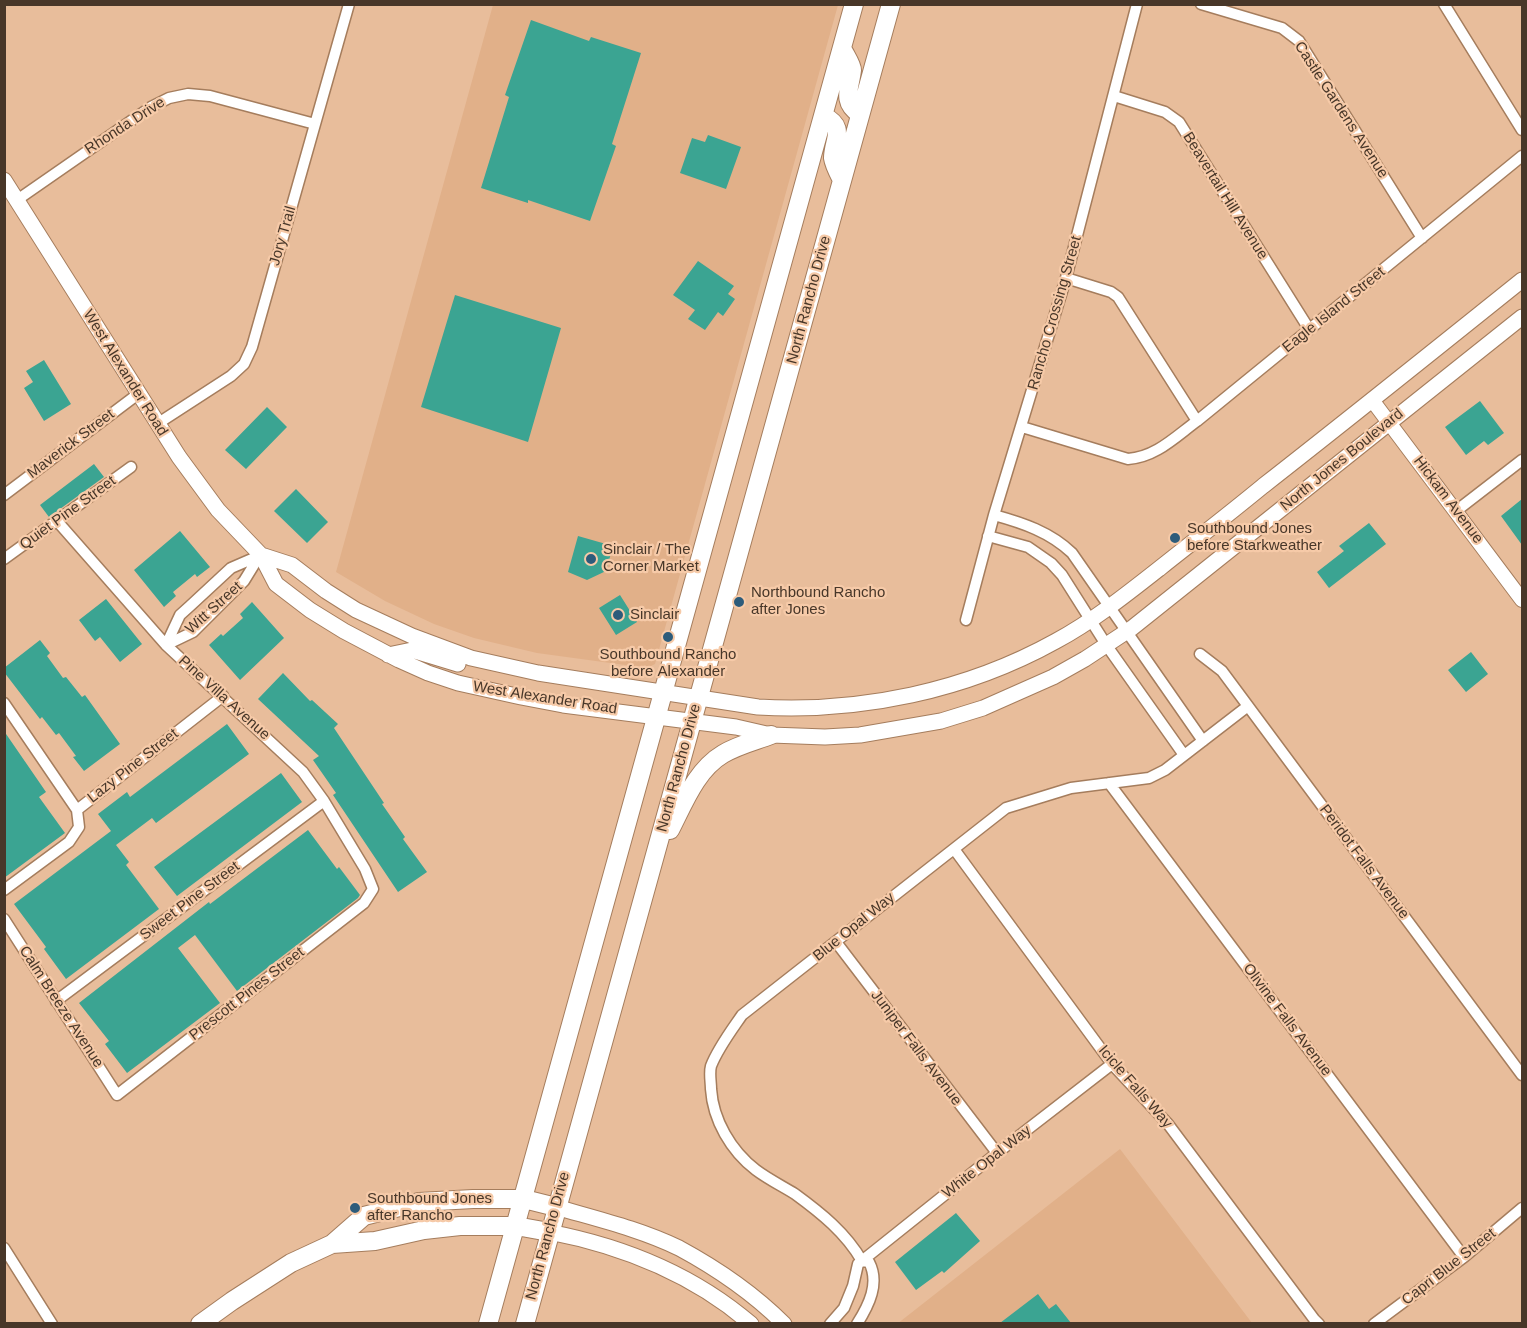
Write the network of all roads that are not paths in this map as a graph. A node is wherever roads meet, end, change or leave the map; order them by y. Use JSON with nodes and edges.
{"nodes":[{"id":1,"x":348,"y":4,"type":"edge"},
{"id":2,"x":854,"y":4,"type":"edge"},
{"id":3,"x":891,"y":4,"type":"edge"},
{"id":4,"x":1137,"y":4,"type":"edge"},
{"id":5,"x":1201,"y":4,"type":"edge"},
{"id":6,"x":1444,"y":4,"type":"edge"},
{"id":7,"x":842,"y":48,"type":"junction"},
{"id":8,"x":1114,"y":96,"type":"junction"},
{"id":9,"x":860,"y":114,"type":"junction"},
{"id":10,"x":823,"y":116,"type":"junction"},
{"id":11,"x":315,"y":124,"type":"junction"},
{"id":12,"x":1522,"y":130,"type":"edge"},
{"id":13,"x":1522,"y":156,"type":"edge"},
{"id":14,"x":4,"y":180,"type":"edge"},
{"id":15,"x":842,"y":180,"type":"junction"},
{"id":16,"x":17,"y":200,"type":"junction"},
{"id":17,"x":1422,"y":238,"type":"junction"},
{"id":18,"x":1065,"y":278,"type":"junction"},
{"id":19,"x":1522,"y":280,"type":"edge"},
{"id":20,"x":1522,"y":317,"type":"edge"},
{"id":21,"x":1309,"y":329,"type":"junction"},
{"id":22,"x":138,"y":394,"type":"junction"},
{"id":23,"x":1372,"y":400,"type":"junction"},
{"id":24,"x":1197,"y":421,"type":"junction"},
{"id":25,"x":1389,"y":423,"type":"junction"},
{"id":26,"x":157,"y":424,"type":"junction"},
{"id":27,"x":1022,"y":427,"type":"junction"},
{"id":28,"x":1522,"y":460,"type":"edge"},
{"id":29,"x":130,"y":467,"type":"dead end"},
{"id":30,"x":4,"y":495,"type":"edge"},
{"id":31,"x":1456,"y":511,"type":"junction"},
{"id":32,"x":994,"y":515,"type":"junction"},
{"id":33,"x":57,"y":521,"type":"junction"},
{"id":34,"x":988,"y":536,"type":"junction"},
{"id":35,"x":261,"y":555,"type":"junction"},
{"id":36,"x":4,"y":559,"type":"edge"},
{"id":37,"x":1522,"y":600,"type":"edge"},
{"id":38,"x":1110,"y":606,"type":"junction"},
{"id":39,"x":966,"y":620,"type":"dead end"},
{"id":40,"x":1091,"y":620,"type":"junction"},
{"id":41,"x":1126,"y":631,"type":"junction"},
{"id":42,"x":165,"y":645,"type":"junction"},
{"id":43,"x":1107,"y":646,"type":"junction"},
{"id":44,"x":1200,"y":654,"type":"dead end"},
{"id":45,"x":388,"y":655,"type":"junction"},
{"id":46,"x":487,"y":662,"type":"junction"},
{"id":47,"x":665,"y":691,"type":"junction"},
{"id":48,"x":223,"y":696,"type":"junction"},
{"id":49,"x":699,"y":696,"type":"junction"},
{"id":50,"x":4,"y":703,"type":"edge"},
{"id":51,"x":1248,"y":706,"type":"junction"},
{"id":52,"x":657,"y":715,"type":"junction"},
{"id":53,"x":692,"y":720,"type":"junction"},
{"id":54,"x":771,"y":735,"type":"junction"},
{"id":55,"x":1203,"y":741,"type":"junction"},
{"id":56,"x":1184,"y":756,"type":"junction"},
{"id":57,"x":1109,"y":783,"type":"junction"},
{"id":58,"x":324,"y":801,"type":"junction"},
{"id":59,"x":77,"y":810,"type":"junction"},
{"id":60,"x":954,"y":849,"type":"junction"},
{"id":61,"x":654,"y":860,"type":"junction"},
{"id":62,"x":373,"y":889,"type":"joint"},
{"id":63,"x":4,"y":890,"type":"edge"},
{"id":64,"x":4,"y":919,"type":"edge"},
{"id":65,"x":836,"y":942,"type":"junction"},
{"id":66,"x":56,"y":1001,"type":"junction"},
{"id":67,"x":1112,"y":1064,"type":"junction"},
{"id":68,"x":1522,"y":1075,"type":"edge"},
{"id":69,"x":117,"y":1095,"type":"joint"},
{"id":70,"x":997,"y":1153,"type":"junction"},
{"id":71,"x":524,"y":1199,"type":"junction"},
{"id":72,"x":556,"y":1207,"type":"junction"},
{"id":73,"x":1522,"y":1208,"type":"edge"},
{"id":74,"x":516,"y":1226,"type":"junction"},
{"id":75,"x":549,"y":1232,"type":"junction"},
{"id":76,"x":332,"y":1244,"type":"junction"},
{"id":77,"x":4,"y":1248,"type":"edge"},
{"id":78,"x":1464,"y":1257,"type":"junction"},
{"id":79,"x":862,"y":1261,"type":"junction"},
{"id":80,"x":52,"y":1323,"type":"edge"},
{"id":81,"x":201,"y":1323,"type":"edge"},
{"id":82,"x":488,"y":1323,"type":"edge"},
{"id":83,"x":525,"y":1323,"type":"edge"},
{"id":84,"x":751,"y":1323,"type":"edge"},
{"id":85,"x":784,"y":1323,"type":"edge"},
{"id":86,"x":830,"y":1323,"type":"edge"},
{"id":87,"x":857,"y":1323,"type":"edge"},
{"id":88,"x":1319,"y":1323,"type":"edge"},
{"id":89,"x":1374,"y":1323,"type":"edge"}],
"edges":[{"from":1,"to":11,"type":"street","name":"Jory Trail"},
{"from":2,"to":7,"type":"main road"},
{"from":3,"to":9,"type":"main road","name":"North Rancho Drive"},
{"from":4,"to":8,"type":"street","name":"Rancho Crossing Street"},
{"from":5,"to":17,"type":"street","name":"Castle Gardens Avenue"},
{"from":6,"to":12,"type":"street"},
{"from":7,"to":9,"type":"main road"},
{"from":7,"to":10,"type":"main road"},
{"from":8,"to":18,"type":"street","name":"Rancho Crossing Street"},
{"from":8,"to":21,"type":"street","name":"Beavertail Hill Avenue"},
{"from":9,"to":15,"type":"main road","name":"North Rancho Drive"},
{"from":10,"to":15,"type":"main road"},
{"from":10,"to":47,"type":"main road"},
{"from":11,"to":16,"type":"street","name":"Rhonda Drive"},
{"from":11,"to":26,"type":"street","name":"Jory Trail"},
{"from":13,"to":17,"type":"street","name":"Eagle Island Street"},
{"from":14,"to":16,"type":"main road","name":"West Alexander Road"},
{"from":15,"to":49,"type":"main road","name":"North Rancho Drive"},
{"from":16,"to":22,"type":"main road","name":"West Alexander Road"},
{"from":17,"to":21,"type":"street","name":"Eagle Island Street"},
{"from":18,"to":24,"type":"street"},
{"from":18,"to":27,"type":"street","name":"Rancho Crossing Street"},
{"from":19,"to":23,"type":"main road","name":"North Jones Boulevard"},
{"from":20,"to":25,"type":"main road","name":"North Jones Boulevard"},
{"from":21,"to":24,"type":"street","name":"Eagle Island Street"},
{"from":22,"to":26,"type":"main road","name":"West Alexander Road"},
{"from":22,"to":30,"type":"street","name":"Maverick Street"},
{"from":23,"to":25,"type":"street","name":"Hickam Avenue"},
{"from":23,"to":38,"type":"main road","name":"North Jones Boulevard"},
{"from":24,"to":27,"type":"street","name":"Eagle Island Street"},
{"from":25,"to":31,"type":"street","name":"Hickam Avenue"},
{"from":25,"to":41,"type":"main road","name":"North Jones Boulevard"},
{"from":26,"to":35,"type":"main road","name":"West Alexander Road"},
{"from":27,"to":32,"type":"street","name":"Rancho Crossing Street"},
{"from":28,"to":31,"type":"street"},
{"from":29,"to":33,"type":"street","name":"Quiet Pine Street"},
{"from":31,"to":37,"type":"street","name":"Hickam Avenue"},
{"from":32,"to":34,"type":"street","name":"Rancho Crossing Street"},
{"from":32,"to":38,"type":"street"},
{"from":33,"to":36,"type":"street","name":"Quiet Pine Street"},
{"from":33,"to":42,"type":"street","name":"Pine Villa Avenue"},
{"from":34,"to":39,"type":"street","name":"Rancho Crossing Street"},
{"from":34,"to":40,"type":"street"},
{"from":35,"to":42,"type":"street","name":"Witt Street"},
{"from":35,"to":42,"type":"street","name":"Witt Street"},
{"from":35,"to":45,"type":"main road","name":"West Alexander Road"},
{"from":35,"to":46,"type":"main road","name":"West Alexander Road"},
{"from":38,"to":40,"type":"main road","name":"North Jones Boulevard"},
{"from":38,"to":41,"type":"street"},
{"from":40,"to":43,"type":"street"},
{"from":40,"to":49,"type":"main road","name":"North Jones Boulevard"},
{"from":41,"to":43,"type":"main road","name":"North Jones Boulevard"},
{"from":41,"to":55,"type":"street"},
{"from":42,"to":48,"type":"street","name":"Pine Villa Avenue"},
{"from":43,"to":54,"type":"main road","name":"North Jones Boulevard"},
{"from":43,"to":56,"type":"street"},
{"from":44,"to":51,"type":"street","name":"Peridot Falls Avenue"},
{"from":45,"to":46,"type":"main road"},
{"from":45,"to":52,"type":"main road","name":"West Alexander Road"},
{"from":46,"to":47,"type":"main road","name":"West Alexander Road"},
{"from":47,"to":49,"type":"main road","name":"North Jones Boulevard"},
{"from":47,"to":52,"type":"main road"},
{"from":48,"to":58,"type":"street","name":"Pine Villa Avenue"},
{"from":48,"to":59,"type":"street","name":"Lazy Pine Street"},
{"from":49,"to":53,"type":"main road","name":"North Rancho Drive"},
{"from":50,"to":59,"type":"street"},
{"from":51,"to":55,"type":"street","name":"Blue Opal Way"},
{"from":51,"to":68,"type":"street","name":"Peridot Falls Avenue"},
{"from":52,"to":53,"type":"main road","name":"North Jones Boulevard"},
{"from":52,"to":71,"type":"main road"},
{"from":53,"to":54,"type":"main road","name":"North Jones Boulevard"},
{"from":53,"to":61,"type":"main road","name":"North Rancho Drive"},
{"from":54,"to":61,"type":"main road"},
{"from":55,"to":56,"type":"street","name":"Blue Opal Way"},
{"from":56,"to":57,"type":"street","name":"Blue Opal Way"},
{"from":57,"to":60,"type":"street","name":"Blue Opal Way"},
{"from":57,"to":78,"type":"street","name":"Olivine Falls Avenue"},
{"from":58,"to":62,"type":"street","name":"Pine Villa Avenue"},
{"from":58,"to":66,"type":"street","name":"Sweet Pine Street"},
{"from":59,"to":63,"type":"street","name":"Lazy Pine Street"},
{"from":60,"to":65,"type":"street","name":"Blue Opal Way"},
{"from":60,"to":67,"type":"street","name":"Icicle Falls Way"},
{"from":61,"to":72,"type":"main road","name":"North Rancho Drive"},
{"from":62,"to":69,"type":"street","name":"Prescott Pines Street"},
{"from":64,"to":66,"type":"street","name":"Calm Breeze Avenue"},
{"from":65,"to":70,"type":"street","name":"Juniper Falls Avenue"},
{"from":65,"to":79,"type":"street","name":"Blue Opal Way"},
{"from":66,"to":69,"type":"street","name":"Calm Breeze Avenue"},
{"from":67,"to":70,"type":"street","name":"White Opal Way"},
{"from":67,"to":88,"type":"street","name":"Icicle Falls Way"},
{"from":70,"to":79,"type":"street","name":"White Opal Way"},
{"from":71,"to":72,"type":"main road"},
{"from":71,"to":74,"type":"main road"},
{"from":71,"to":76,"type":"main road"},
{"from":72,"to":75,"type":"main road","name":"North Rancho Drive"},
{"from":72,"to":85,"type":"main road"},
{"from":73,"to":78,"type":"street","name":"Capri Blue Street"},
{"from":74,"to":75,"type":"main road"},
{"from":74,"to":76,"type":"main road"},
{"from":74,"to":82,"type":"main road"},
{"from":75,"to":83,"type":"main road","name":"North Rancho Drive"},
{"from":75,"to":84,"type":"main road"},
{"from":76,"to":81,"type":"main road"},
{"from":77,"to":80,"type":"street"},
{"from":78,"to":89,"type":"street","name":"Capri Blue Street"},
{"from":79,"to":86,"type":"street"},
{"from":79,"to":87,"type":"street","name":"Blue Opal Way"}]}
